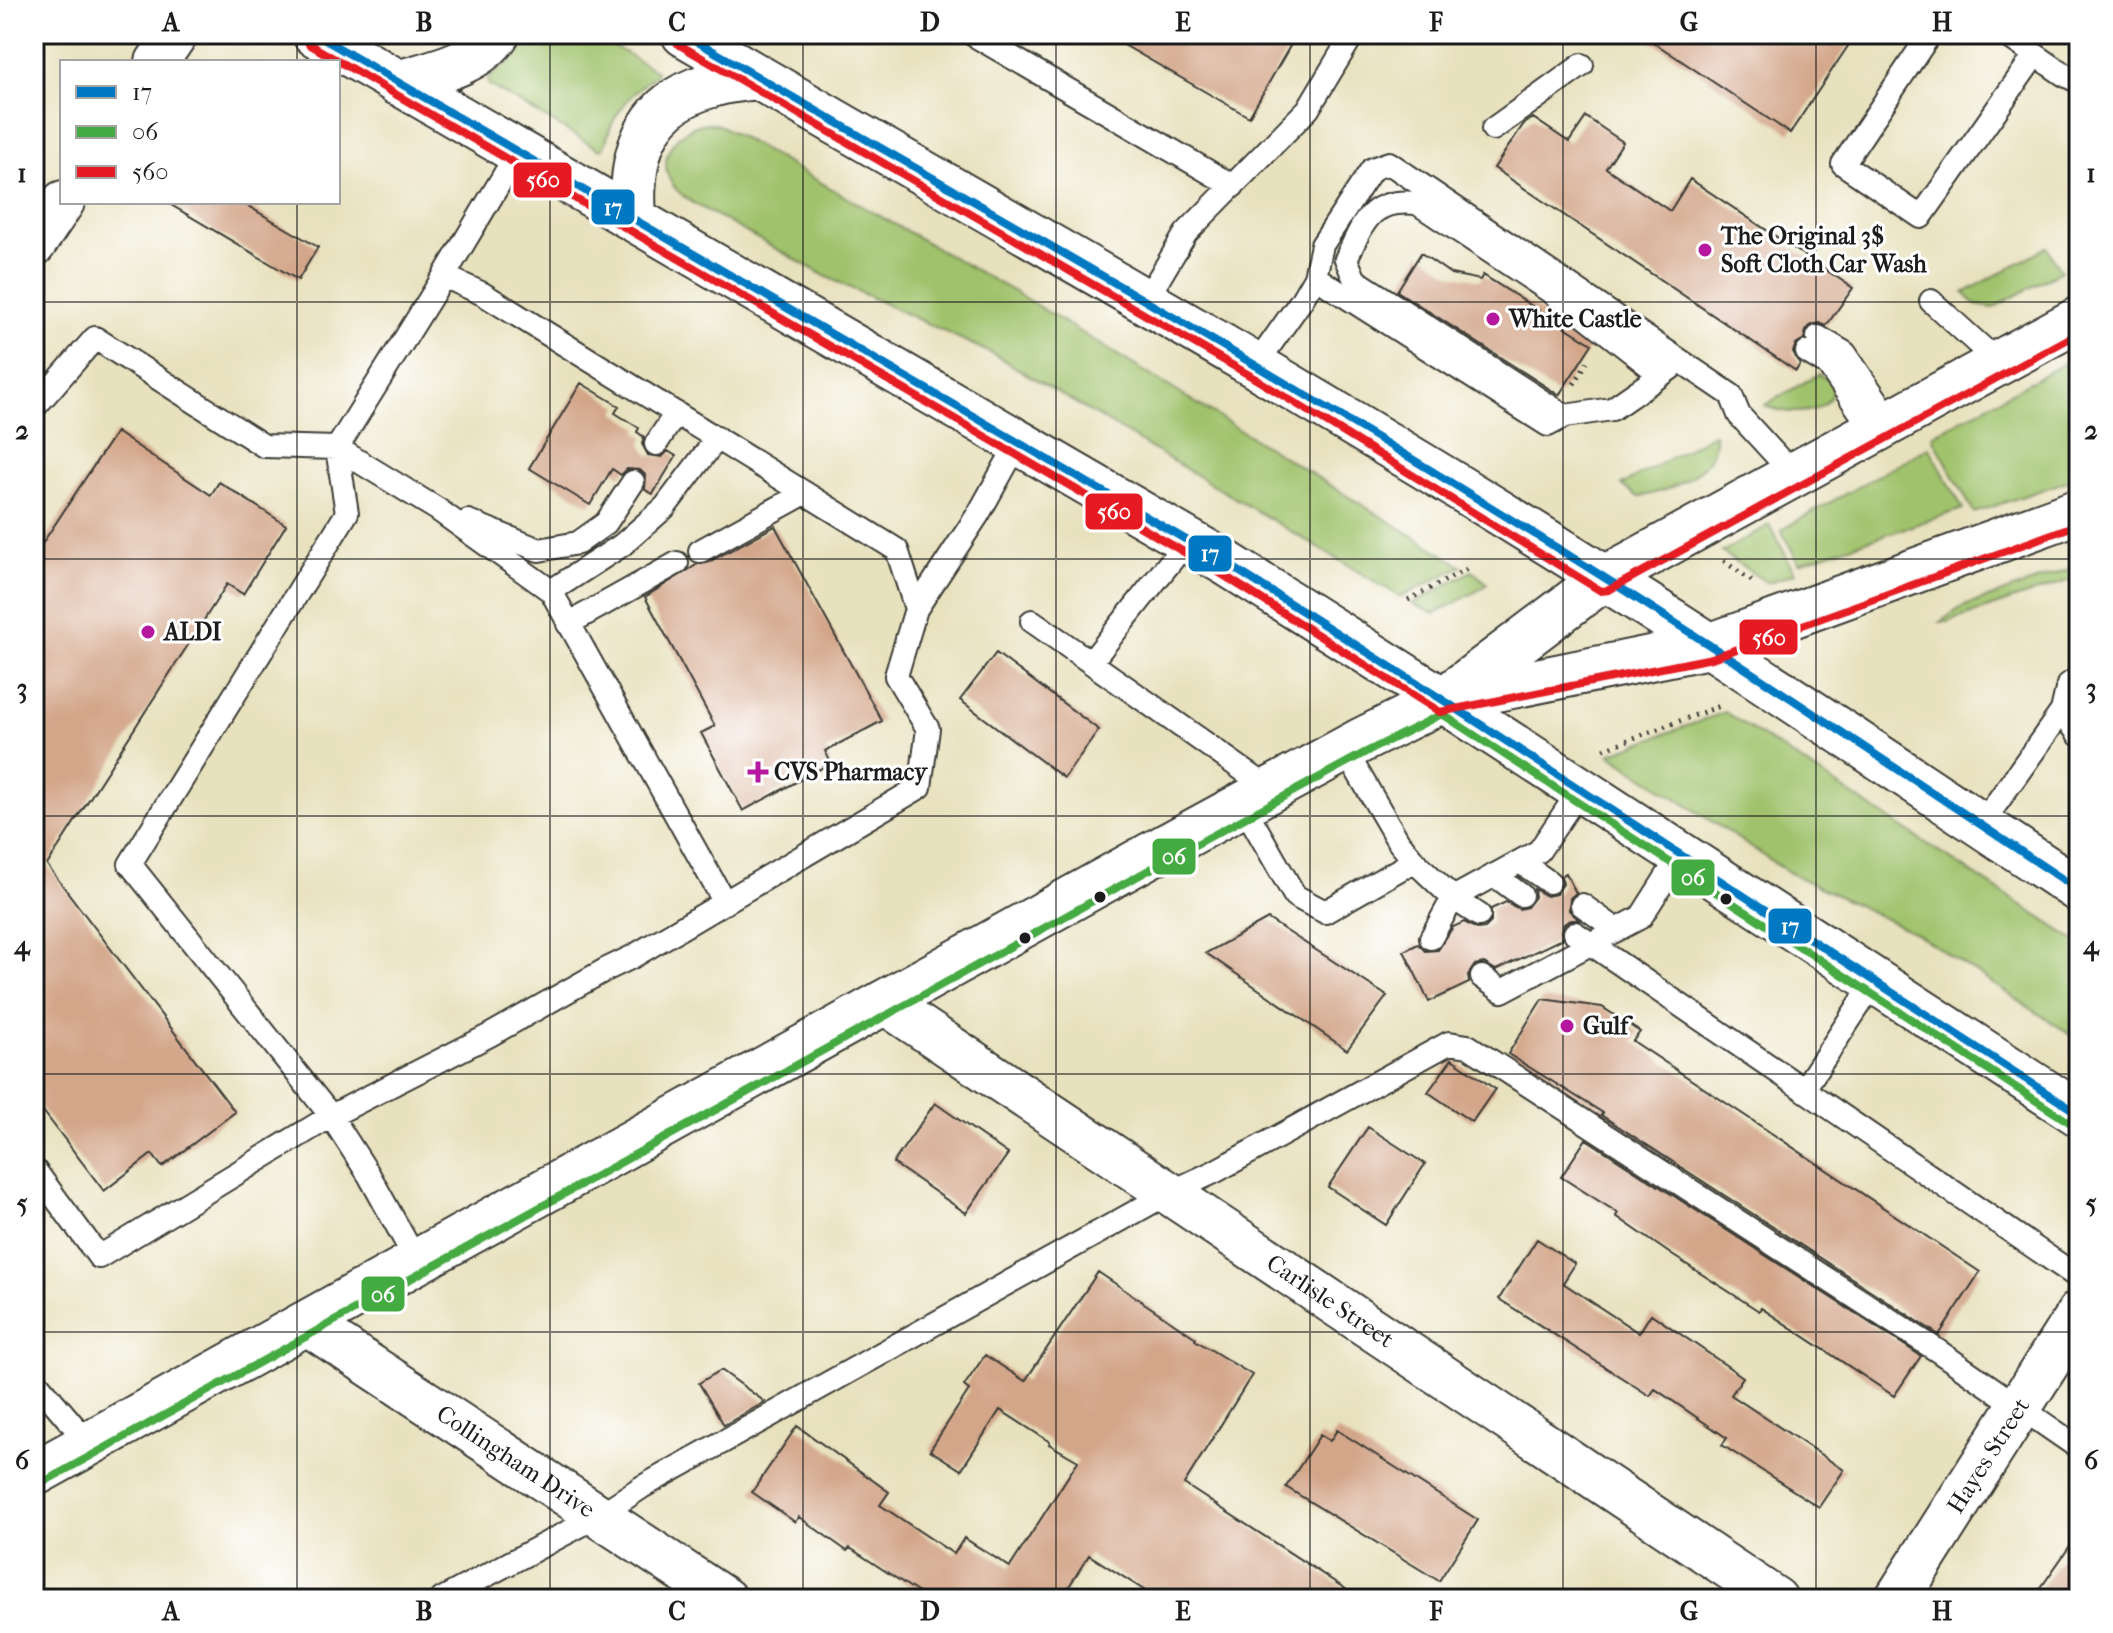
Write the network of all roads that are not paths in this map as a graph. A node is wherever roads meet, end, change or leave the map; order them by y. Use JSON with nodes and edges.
{"nodes":[{"id":1,"x":176,"y":34,"type":"edge"},
{"id":2,"x":315,"y":34,"type":"edge"},
{"id":3,"x":497,"y":34,"type":"edge"},
{"id":4,"x":684,"y":34,"type":"edge"},
{"id":5,"x":972,"y":34,"type":"edge"},
{"id":6,"x":1353,"y":34,"type":"edge"},
{"id":7,"x":1930,"y":34,"type":"edge"},
{"id":8,"x":2005,"y":34,"type":"edge"},
{"id":9,"x":2035,"y":55,"type":"junction"},
{"id":10,"x":158,"y":60,"type":"edge"},
{"id":11,"x":1582,"y":65,"type":"dead end"},
{"id":12,"x":758,"y":77,"type":"junction"},
{"id":13,"x":2079,"y":82,"type":"edge"},
{"id":14,"x":398,"y":83,"type":"junction"},
{"id":15,"x":1493,"y":129,"type":"dead end"},
{"id":16,"x":518,"y":152,"type":"junction"},
{"id":17,"x":1233,"y":186,"type":"junction"},
{"id":18,"x":62,"y":204,"type":"edge"},
{"id":19,"x":634,"y":218,"type":"junction"},
{"id":20,"x":34,"y":245,"type":"edge"},
{"id":21,"x":444,"y":276,"type":"junction"},
{"id":22,"x":1315,"y":277,"type":"junction"},
{"id":23,"x":1146,"y":300,"type":"junction"},
{"id":24,"x":1931,"y":301,"type":"dead end"},
{"id":25,"x":2079,"y":319,"type":"edge"},
{"id":26,"x":1812,"y":345,"type":"dead end"},
{"id":27,"x":1681,"y":361,"type":"junction"},
{"id":28,"x":1999,"y":363,"type":"junction"},
{"id":29,"x":1256,"y":365,"type":"junction"},
{"id":30,"x":1661,"y":375,"type":"junction"},
{"id":31,"x":34,"y":408,"type":"edge"},
{"id":32,"x":676,"y":413,"type":"junction"},
{"id":33,"x":1565,"y":416,"type":"junction"},
{"id":34,"x":1882,"y":426,"type":"junction"},
{"id":35,"x":717,"y":438,"type":"junction"},
{"id":36,"x":1019,"y":441,"type":"junction"},
{"id":37,"x":656,"y":444,"type":"dead end"},
{"id":38,"x":337,"y":448,"type":"junction"},
{"id":39,"x":1795,"y":476,"type":"junction"},
{"id":40,"x":633,"y":482,"type":"dead end"},
{"id":41,"x":805,"y":493,"type":"junction"},
{"id":42,"x":437,"y":509,"type":"junction"},
{"id":43,"x":2079,"y":511,"type":"edge"},
{"id":44,"x":1187,"y":541,"type":"junction"},
{"id":45,"x":700,"y":551,"type":"dead end"},
{"id":46,"x":677,"y":563,"type":"dead end"},
{"id":47,"x":1603,"y":579,"type":"junction"},
{"id":48,"x":551,"y":591,"type":"junction"},
{"id":49,"x":916,"y":609,"type":"junction"},
{"id":50,"x":1032,"y":621,"type":"dead end"},
{"id":51,"x":568,"y":624,"type":"junction"},
{"id":52,"x":1709,"y":646,"type":"junction"},
{"id":53,"x":1091,"y":662,"type":"junction"},
{"id":54,"x":2079,"y":677,"type":"edge"},
{"id":55,"x":1443,"y":700,"type":"junction"},
{"id":56,"x":2075,"y":711,"type":"edge"},
{"id":57,"x":2079,"y":735,"type":"edge"},
{"id":58,"x":1345,"y":750,"type":"junction"},
{"id":59,"x":1580,"y":790,"type":"junction"},
{"id":60,"x":1257,"y":797,"type":"junction"},
{"id":61,"x":1981,"y":825,"type":"junction"},
{"id":62,"x":1681,"y":854,"type":"junction"},
{"id":63,"x":1414,"y":861,"type":"junction"},
{"id":64,"x":1520,"y":862,"type":"junction"},
{"id":65,"x":1494,"y":875,"type":"junction"},
{"id":66,"x":1549,"y":882,"type":"dead end"},
{"id":67,"x":2079,"y":890,"type":"edge"},
{"id":68,"x":1521,"y":895,"type":"dead end"},
{"id":69,"x":1453,"y":898,"type":"junction"},
{"id":70,"x":725,"y":903,"type":"junction"},
{"id":71,"x":1582,"y":905,"type":"dead end"},
{"id":72,"x":1479,"y":915,"type":"dead end"},
{"id":73,"x":1617,"y":930,"type":"junction"},
{"id":74,"x":1431,"y":938,"type":"dead end"},
{"id":75,"x":1583,"y":938,"type":"junction"},
{"id":76,"x":1482,"y":977,"type":"dead end"},
{"id":77,"x":1875,"y":981,"type":"junction"},
{"id":78,"x":883,"y":1002,"type":"junction"},
{"id":79,"x":1804,"y":1089,"type":"junction"},
{"id":80,"x":2079,"y":1114,"type":"edge"},
{"id":81,"x":331,"y":1116,"type":"junction"},
{"id":82,"x":34,"y":1169,"type":"edge"},
{"id":83,"x":1169,"y":1193,"type":"junction"},
{"id":84,"x":417,"y":1262,"type":"junction"},
{"id":85,"x":2079,"y":1278,"type":"edge"},
{"id":86,"x":2079,"y":1313,"type":"edge"},
{"id":87,"x":307,"y":1324,"type":"junction"},
{"id":88,"x":34,"y":1379,"type":"edge"},
{"id":89,"x":2020,"y":1409,"type":"junction"},
{"id":90,"x":89,"y":1444,"type":"junction"},
{"id":91,"x":2079,"y":1448,"type":"edge"},
{"id":92,"x":34,"y":1474,"type":"edge"},
{"id":93,"x":598,"y":1516,"type":"junction"},
{"id":94,"x":442,"y":1599,"type":"edge"},
{"id":95,"x":725,"y":1599,"type":"edge"},
{"id":96,"x":1776,"y":1599,"type":"edge"},
{"id":97,"x":1897,"y":1599,"type":"edge"}],
"edges":[{"from":1,"to":10,"type":"street"},
{"from":2,"to":14,"type":"main road"},
{"from":3,"to":14,"type":"main road"},
{"from":4,"to":12,"type":"main road"},
{"from":5,"to":17,"type":"lane"},
{"from":6,"to":17,"type":"lane"},
{"from":7,"to":9,"type":"lane"},
{"from":8,"to":9,"type":"lane"},
{"from":9,"to":13,"type":"lane"},
{"from":11,"to":15,"type":"lane"},
{"from":12,"to":19,"type":"main road"},
{"from":12,"to":23,"type":"main road"},
{"from":14,"to":16,"type":"main road"},
{"from":16,"to":19,"type":"main road"},
{"from":16,"to":21,"type":"lane"},
{"from":17,"to":23,"type":"lane"},
{"from":18,"to":20,"type":"street"},
{"from":19,"to":36,"type":"main road"},
{"from":21,"to":32,"type":"lane"},
{"from":21,"to":38,"type":"lane"},
{"from":22,"to":27,"type":"lane"},
{"from":22,"to":29,"type":"lane"},
{"from":22,"to":33,"type":"lane"},
{"from":23,"to":29,"type":"main road"},
{"from":24,"to":28,"type":"lane"},
{"from":25,"to":28,"type":"main road"},
{"from":26,"to":34,"type":"lane"},
{"from":27,"to":30,"type":"lane"},
{"from":27,"to":39,"type":"lane"},
{"from":28,"to":34,"type":"main road"},
{"from":29,"to":47,"type":"main road"},
{"from":30,"to":33,"type":"lane"},
{"from":30,"to":33,"type":"lane"},
{"from":31,"to":38,"type":"lane"},
{"from":32,"to":35,"type":"lane"},
{"from":32,"to":37,"type":"lane"},
{"from":34,"to":39,"type":"main road"},
{"from":35,"to":41,"type":"lane"},
{"from":35,"to":48,"type":"lane"},
{"from":36,"to":44,"type":"main road"},
{"from":36,"to":49,"type":"lane"},
{"from":38,"to":42,"type":"lane"},
{"from":38,"to":81,"type":"lane"},
{"from":39,"to":47,"type":"main road"},
{"from":40,"to":42,"type":"lane"},
{"from":41,"to":45,"type":"lane"},
{"from":41,"to":49,"type":"lane"},
{"from":42,"to":48,"type":"lane"},
{"from":43,"to":52,"type":"main road"},
{"from":44,"to":53,"type":"lane"},
{"from":44,"to":55,"type":"main road"},
{"from":46,"to":51,"type":"lane"},
{"from":47,"to":52,"type":"main road"},
{"from":47,"to":55,"type":"main road"},
{"from":48,"to":51,"type":"lane"},
{"from":49,"to":70,"type":"lane"},
{"from":50,"to":53,"type":"lane"},
{"from":51,"to":70,"type":"lane"},
{"from":52,"to":55,"type":"main road"},
{"from":52,"to":61,"type":"main road"},
{"from":53,"to":60,"type":"lane"},
{"from":54,"to":56,"type":"lane"},
{"from":55,"to":58,"type":"main road"},
{"from":55,"to":59,"type":"main road"},
{"from":56,"to":57,"type":"lane"},
{"from":56,"to":61,"type":"lane"},
{"from":58,"to":60,"type":"main road"},
{"from":58,"to":63,"type":"lane"},
{"from":59,"to":62,"type":"main road"},
{"from":59,"to":64,"type":"lane"},
{"from":60,"to":63,"type":"lane"},
{"from":60,"to":78,"type":"main road"},
{"from":61,"to":67,"type":"main road"},
{"from":62,"to":73,"type":"lane"},
{"from":62,"to":77,"type":"main road"},
{"from":63,"to":69,"type":"lane"},
{"from":64,"to":65,"type":"lane"},
{"from":64,"to":66,"type":"lane"},
{"from":65,"to":68,"type":"lane"},
{"from":65,"to":69,"type":"lane"},
{"from":69,"to":72,"type":"lane"},
{"from":69,"to":74,"type":"lane"},
{"from":70,"to":81,"type":"lane"},
{"from":71,"to":73,"type":"lane"},
{"from":73,"to":75,"type":"lane"},
{"from":75,"to":76,"type":"lane"},
{"from":75,"to":79,"type":"lane"},
{"from":77,"to":79,"type":"lane"},
{"from":77,"to":80,"type":"main road"},
{"from":78,"to":83,"type":"street","name":"Carlisle Street"},
{"from":78,"to":84,"type":"main road"},
{"from":79,"to":85,"type":"lane"},
{"from":81,"to":82,"type":"lane"},
{"from":81,"to":84,"type":"lane"},
{"from":83,"to":89,"type":"lane"},
{"from":83,"to":93,"type":"lane"},
{"from":83,"to":96,"type":"street","name":"Carlisle Street"},
{"from":84,"to":87,"type":"main road"},
{"from":86,"to":89,"type":"main road","name":"Hayes Street"},
{"from":87,"to":90,"type":"main road"},
{"from":87,"to":93,"type":"street","name":"Collingham Drive"},
{"from":88,"to":90,"type":"lane"},
{"from":89,"to":91,"type":"lane"},
{"from":89,"to":97,"type":"main road","name":"Hayes Street"},
{"from":90,"to":92,"type":"main road"},
{"from":93,"to":94,"type":"lane"},
{"from":93,"to":95,"type":"street","name":"Collingham Drive"}]}
